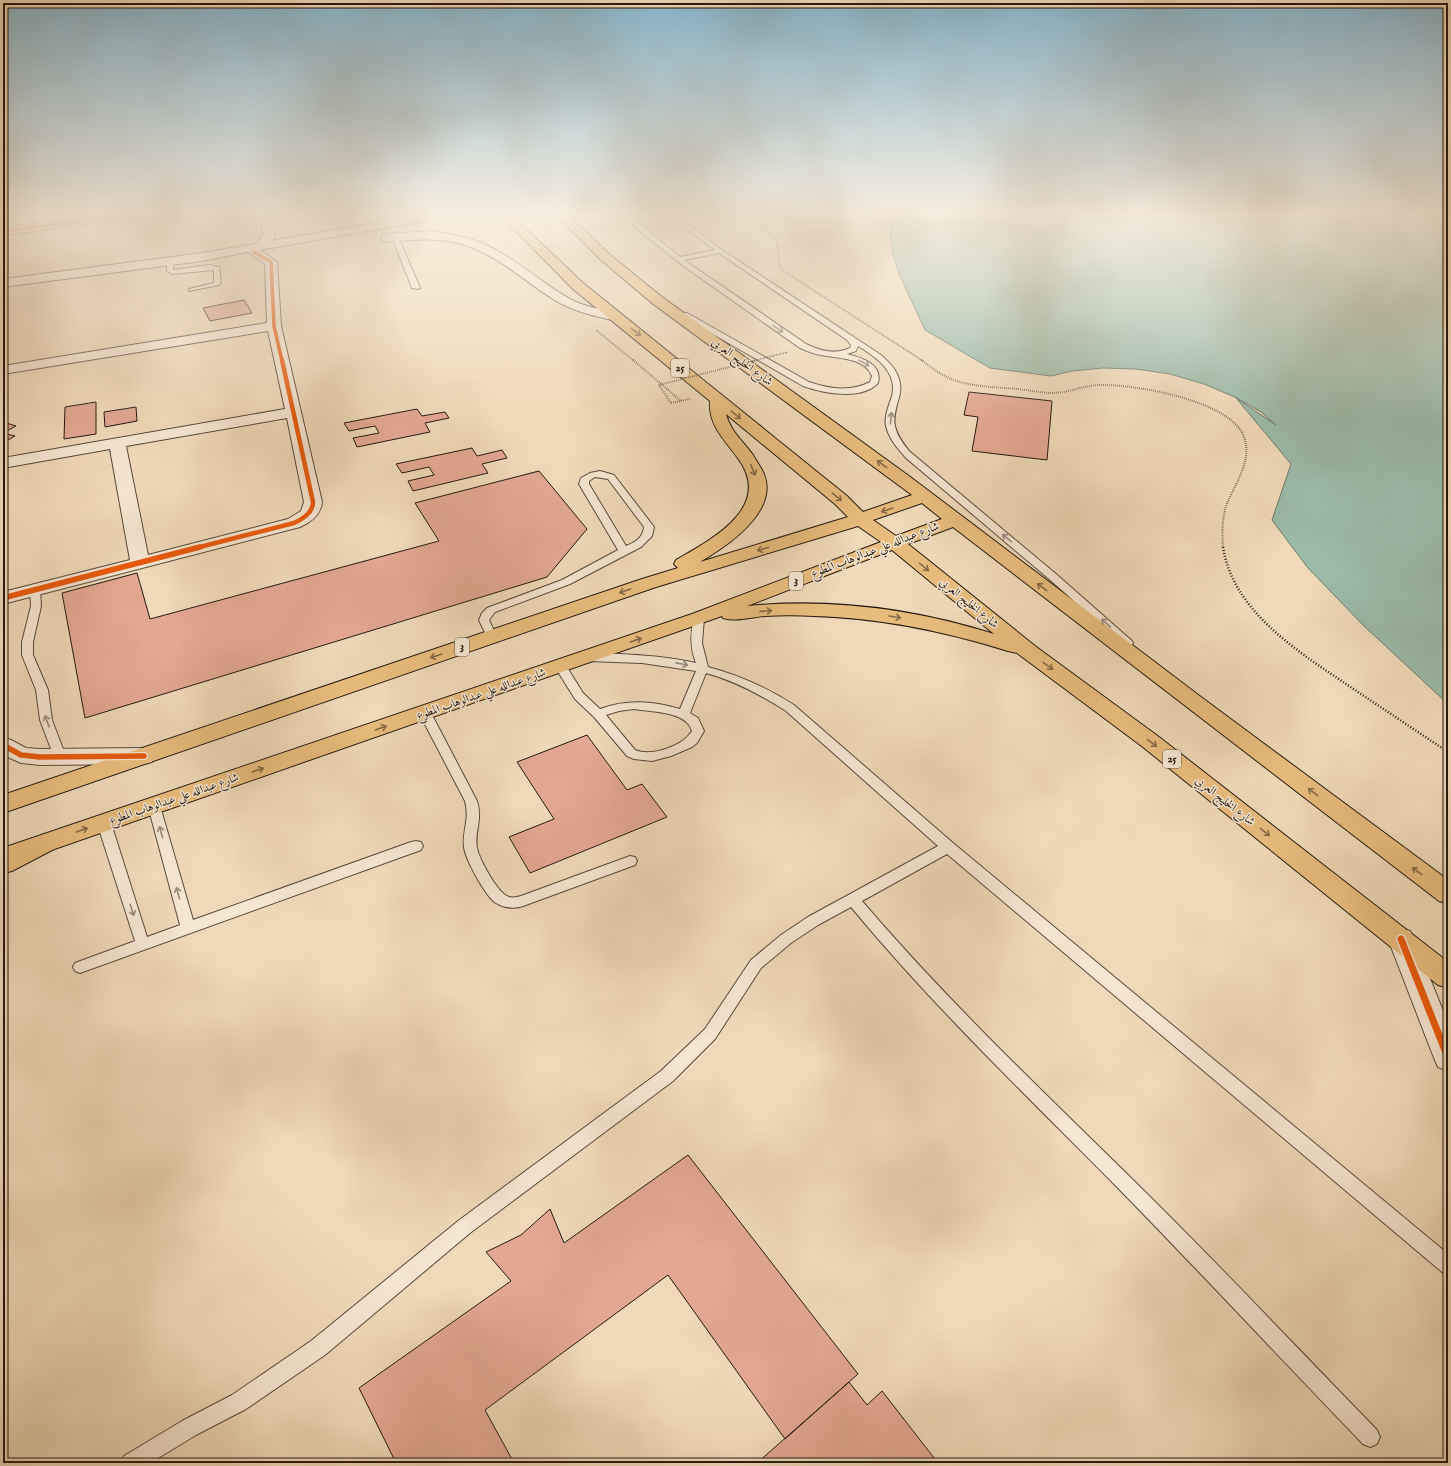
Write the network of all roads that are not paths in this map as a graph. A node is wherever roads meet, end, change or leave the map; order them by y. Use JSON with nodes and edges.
{"nodes":[{"id":1,"x":23,"y":281,"type":"edge"},
{"id":2,"x":218,"y":281,"type":"edge"},
{"id":3,"x":271,"y":281,"type":"edge"},
{"id":4,"x":413,"y":281,"type":"edge"},
{"id":5,"x":536,"y":281,"type":"edge"},
{"id":6,"x":573,"y":281,"type":"edge"},
{"id":7,"x":635,"y":281,"type":"edge"},
{"id":8,"x":709,"y":281,"type":"edge"},
{"id":9,"x":765,"y":281,"type":"edge"},
{"id":10,"x":3,"y":284,"type":"edge"},
{"id":11,"x":416,"y":288,"type":"dead end"},
{"id":12,"x":191,"y":290,"type":"dead end"},
{"id":13,"x":657,"y":300,"type":"junction"},
{"id":14,"x":616,"y":317,"type":"junction"},
{"id":15,"x":274,"y":326,"type":"junction"},
{"id":16,"x":850,"y":338,"type":"junction"},
{"id":17,"x":827,"y":354,"type":"junction"},
{"id":18,"x":3,"y":370,"type":"edge"},
{"id":19,"x":717,"y":401,"type":"junction"},
{"id":20,"x":292,"y":412,"type":"junction"},
{"id":21,"x":117,"y":443,"type":"junction"},
{"id":22,"x":3,"y":463,"type":"edge"},
{"id":23,"x":924,"y":497,"type":"junction"},
{"id":24,"x":860,"y":519,"type":"junction"},
{"id":25,"x":955,"y":520,"type":"junction"},
{"id":26,"x":894,"y":543,"type":"junction"},
{"id":27,"x":624,"y":551,"type":"junction"},
{"id":28,"x":140,"y":562,"type":"junction"},
{"id":29,"x":648,"y":583,"type":"junction"},
{"id":30,"x":34,"y":590,"type":"junction"},
{"id":31,"x":5,"y":598,"type":"edge"},
{"id":32,"x":699,"y":618,"type":"junction"},
{"id":33,"x":492,"y":637,"type":"junction"},
{"id":34,"x":1028,"y":651,"type":"junction"},
{"id":35,"x":587,"y":657,"type":"junction"},
{"id":36,"x":561,"y":667,"type":"junction"},
{"id":37,"x":703,"y":668,"type":"junction"},
{"id":38,"x":1197,"y":705,"type":"junction"},
{"id":39,"x":424,"y":713,"type":"junction"},
{"id":40,"x":598,"y":714,"type":"junction"},
{"id":41,"x":684,"y":714,"type":"junction"},
{"id":42,"x":3,"y":745,"type":"edge"},
{"id":43,"x":144,"y":756,"type":"junction"},
{"id":44,"x":60,"y":757,"type":"junction"},
{"id":45,"x":3,"y":804,"type":"edge"},
{"id":46,"x":154,"y":806,"type":"junction"},
{"id":47,"x":104,"y":823,"type":"junction"},
{"id":48,"x":45,"y":843,"type":"junction"},
{"id":49,"x":416,"y":846,"type":"dead end"},
{"id":50,"x":948,"y":847,"type":"junction"},
{"id":51,"x":3,"y":858,"type":"edge"},
{"id":52,"x":630,"y":861,"type":"dead end"},
{"id":53,"x":3,"y":864,"type":"edge"},
{"id":54,"x":1448,"y":894,"type":"edge"},
{"id":55,"x":853,"y":900,"type":"junction"},
{"id":56,"x":188,"y":928,"type":"junction"},
{"id":57,"x":1402,"y":939,"type":"junction"},
{"id":58,"x":143,"y":945,"type":"junction"},
{"id":59,"x":80,"y":968,"type":"dead end"},
{"id":60,"x":1448,"y":978,"type":"edge"},
{"id":61,"x":1448,"y":1058,"type":"edge"},
{"id":62,"x":1448,"y":1266,"type":"edge"},
{"id":63,"x":1370,"y":1437,"type":"dead end"},
{"id":64,"x":131,"y":1463,"type":"edge"}],
"edges":[{"from":1,"to":10,"type":"street"},
{"from":2,"to":12,"type":"lane"},
{"from":3,"to":15,"type":"street"},
{"from":4,"to":11,"type":"lane"},
{"from":5,"to":14,"type":"street"},
{"from":6,"to":14,"type":"main road","name":"شارع الخليج العربي","number":"25"},
{"from":7,"to":13,"type":"main road","name":"شارع الخليج العربي"},
{"from":8,"to":17,"type":"lane","one_way":true},
{"from":9,"to":16,"type":"lane"},
{"from":17,"to":13,"type":"lane","one_way":true},
{"from":23,"to":13,"type":"main road","name":"شارع الخليج العربي","one_way":true},
{"from":14,"to":19,"type":"main road","name":"شارع الخليج العربي","number":"25","one_way":true},
{"from":15,"to":18,"type":"street"},
{"from":15,"to":20,"type":"street"},
{"from":16,"to":17,"type":"lane"},
{"from":38,"to":16,"type":"lane","one_way":true},
{"from":19,"to":24,"type":"main road","name":"شارع الخليج العربي","number":"25","one_way":true},
{"from":19,"to":29,"type":"main road","one_way":true},
{"from":20,"to":21,"type":"street"},
{"from":20,"to":28,"type":"street"},
{"from":21,"to":22,"type":"street"},
{"from":21,"to":28,"type":"street"},
{"from":23,"to":24,"type":"main road","number":"3","one_way":true},
{"from":23,"to":25,"type":"main road","name":"شارع الخليج العربي"},
{"from":24,"to":26,"type":"main road","name":"شارع الخليج العربي","number":"25"},
{"from":24,"to":29,"type":"main road","number":"3","one_way":true},
{"from":25,"to":26,"type":"main road","name":"شارع عبدالله علي عبدالوهاب المطوع","number":"3"},
{"from":38,"to":25,"type":"main road","name":"شارع الخليج العربي","one_way":true},
{"from":26,"to":32,"type":"main road","name":"شارع عبدالله علي عبدالوهاب المطوع","number":"3"},
{"from":26,"to":34,"type":"main road","name":"شارع الخليج العربي","number":"25","one_way":true},
{"from":27,"to":27,"type":"lane"},
{"from":27,"to":33,"type":"lane"},
{"from":28,"to":30,"type":"street"},
{"from":29,"to":33,"type":"main road","number":"3","one_way":true},
{"from":30,"to":31,"type":"street"},
{"from":44,"to":30,"type":"lane","one_way":true},
{"from":32,"to":34,"type":"main road","one_way":true},
{"from":35,"to":32,"type":"main road","name":"شارع عبدالله علي عبدالوهاب المطوع","number":"3","one_way":true},
{"from":32,"to":37,"type":"lane"},
{"from":33,"to":43,"type":"main road","number":"3","one_way":true},
{"from":34,"to":57,"type":"main road","name":"شارع الخليج العربي","number":"25","one_way":true},
{"from":35,"to":36,"type":"main road","name":"شارع عبدالله علي عبدالوهاب المطوع","number":"3"},
{"from":35,"to":37,"type":"lane","one_way":true},
{"from":36,"to":39,"type":"main road","name":"شارع عبدالله علي عبدالوهاب المطوع","number":"3"},
{"from":36,"to":40,"type":"lane"},
{"from":37,"to":41,"type":"lane"},
{"from":37,"to":50,"type":"lane"},
{"from":54,"to":38,"type":"main road","name":"شارع الخليج العربي","one_way":true},
{"from":46,"to":39,"type":"main road","name":"شارع عبدالله علي عبدالوهاب المطوع","number":"3","one_way":true},
{"from":39,"to":52,"type":"lane"},
{"from":40,"to":41,"type":"lane"},
{"from":40,"to":41,"type":"lane"},
{"from":42,"to":44,"type":"street"},
{"from":43,"to":44,"type":"street"},
{"from":43,"to":45,"type":"main road","number":"3"},
{"from":46,"to":47,"type":"main road","name":"شارع عبدالله علي عبدالوهاب المطوع","number":"3"},
{"from":56,"to":46,"type":"lane","one_way":true},
{"from":48,"to":47,"type":"main road","name":"شارع عبدالله علي عبدالوهاب المطوع","number":"3","one_way":true},
{"from":47,"to":58,"type":"lane","one_way":true},
{"from":48,"to":51,"type":"main road","name":"شارع عبدالله علي عبدالوهاب المطوع","number":"3"},
{"from":48,"to":53,"type":"main road"},
{"from":49,"to":56,"type":"lane"},
{"from":50,"to":55,"type":"lane"},
{"from":50,"to":62,"type":"lane"},
{"from":55,"to":63,"type":"lane"},
{"from":55,"to":64,"type":"lane"},
{"from":56,"to":58,"type":"lane"},
{"from":57,"to":60,"type":"main road","name":"شارع الخليج العربي","number":"25"},
{"from":57,"to":61,"type":"street"},
{"from":58,"to":59,"type":"lane"}]}
